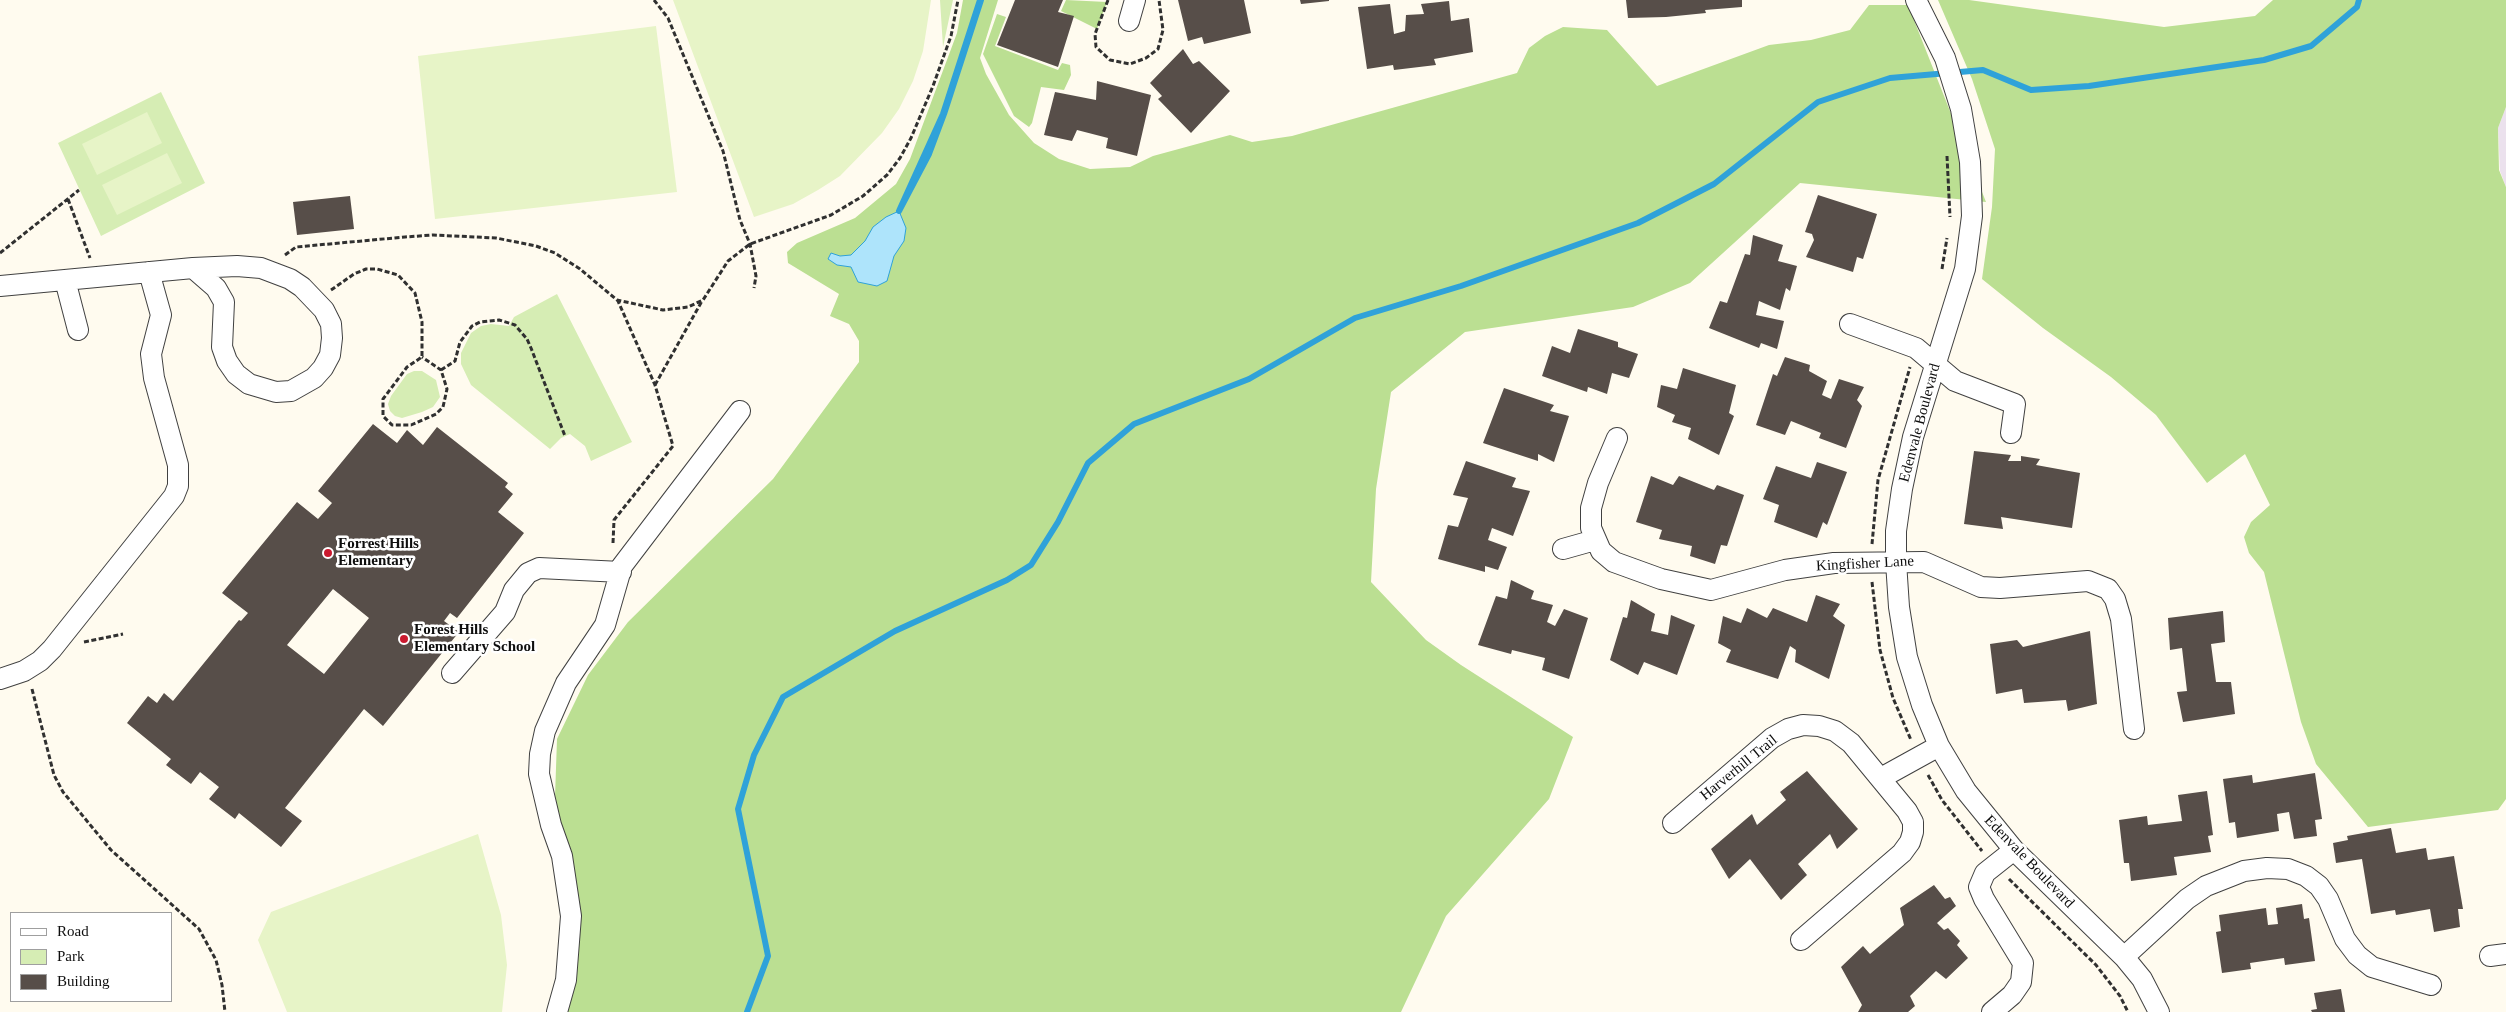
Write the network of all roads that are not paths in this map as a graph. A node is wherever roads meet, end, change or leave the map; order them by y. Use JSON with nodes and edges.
{"nodes":[{"id":1,"x":1135,"y":0,"type":"edge"},
{"id":2,"x":1916,"y":0,"type":"edge"},
{"id":3,"x":1129,"y":21,"type":"dead end"},
{"id":4,"x":193,"y":268,"type":"junction"},
{"id":5,"x":150,"y":272,"type":"junction"},
{"id":6,"x":65,"y":280,"type":"junction"},
{"id":7,"x":0,"y":286,"type":"edge"},
{"id":8,"x":1850,"y":324,"type":"dead end"},
{"id":9,"x":78,"y":330,"type":"dead end"},
{"id":10,"x":1936,"y":364,"type":"junction"},
{"id":11,"x":740,"y":412,"type":"dead end"},
{"id":12,"x":2011,"y":433,"type":"dead end"},
{"id":13,"x":1617,"y":438,"type":"dead end"},
{"id":14,"x":1595,"y":540,"type":"junction"},
{"id":15,"x":1563,"y":549,"type":"dead end"},
{"id":16,"x":1896,"y":562,"type":"junction"},
{"id":17,"x":621,"y":569,"type":"junction"},
{"id":18,"x":452,"y":673,"type":"dead end"},
{"id":19,"x":0,"y":679,"type":"edge"},
{"id":20,"x":2134,"y":729,"type":"dead end"},
{"id":21,"x":1939,"y":746,"type":"junction"},
{"id":22,"x":1881,"y":778,"type":"junction"},
{"id":23,"x":1673,"y":823,"type":"dead end"},
{"id":24,"x":2014,"y":850,"type":"junction"},
{"id":25,"x":1801,"y":940,"type":"dead end"},
{"id":26,"x":2124,"y":957,"type":"junction"},
{"id":27,"x":2431,"y":985,"type":"dead end"},
{"id":28,"x":558,"y":1012,"type":"edge"},
{"id":29,"x":1992,"y":1012,"type":"edge"},
{"id":30,"x":2159,"y":1012,"type":"edge"}],
"edges":[{"from":1,"to":3,"type":"street"},
{"from":2,"to":10,"type":"street","name":"Edenvale Boulevard"},
{"from":4,"to":4,"type":"street"},
{"from":4,"to":5,"type":"street"},
{"from":5,"to":6,"type":"street"},
{"from":5,"to":19,"type":"street"},
{"from":6,"to":7,"type":"street"},
{"from":6,"to":9,"type":"street"},
{"from":8,"to":10,"type":"street"},
{"from":10,"to":12,"type":"street"},
{"from":10,"to":16,"type":"street","name":"Edenvale Boulevard"},
{"from":11,"to":17,"type":"street"},
{"from":13,"to":14,"type":"street"},
{"from":14,"to":15,"type":"street"},
{"from":14,"to":16,"type":"street","name":"Kingfisher Lane"},
{"from":16,"to":20,"type":"street","name":"Kingfisher Lane"},
{"from":16,"to":21,"type":"street","name":"Edenvale Boulevard"},
{"from":17,"to":18,"type":"street"},
{"from":17,"to":28,"type":"street"},
{"from":21,"to":22,"type":"street"},
{"from":21,"to":24,"type":"street","name":"Edenvale Boulevard"},
{"from":22,"to":23,"type":"street","name":"Harverhill Trail"},
{"from":22,"to":25,"type":"street","name":"Harverhill Trail"},
{"from":24,"to":26,"type":"street","name":"Edenvale Boulevard"},
{"from":24,"to":29,"type":"street"},
{"from":26,"to":27,"type":"street"},
{"from":26,"to":30,"type":"street","name":"Edenvale Boulevard"}]}
